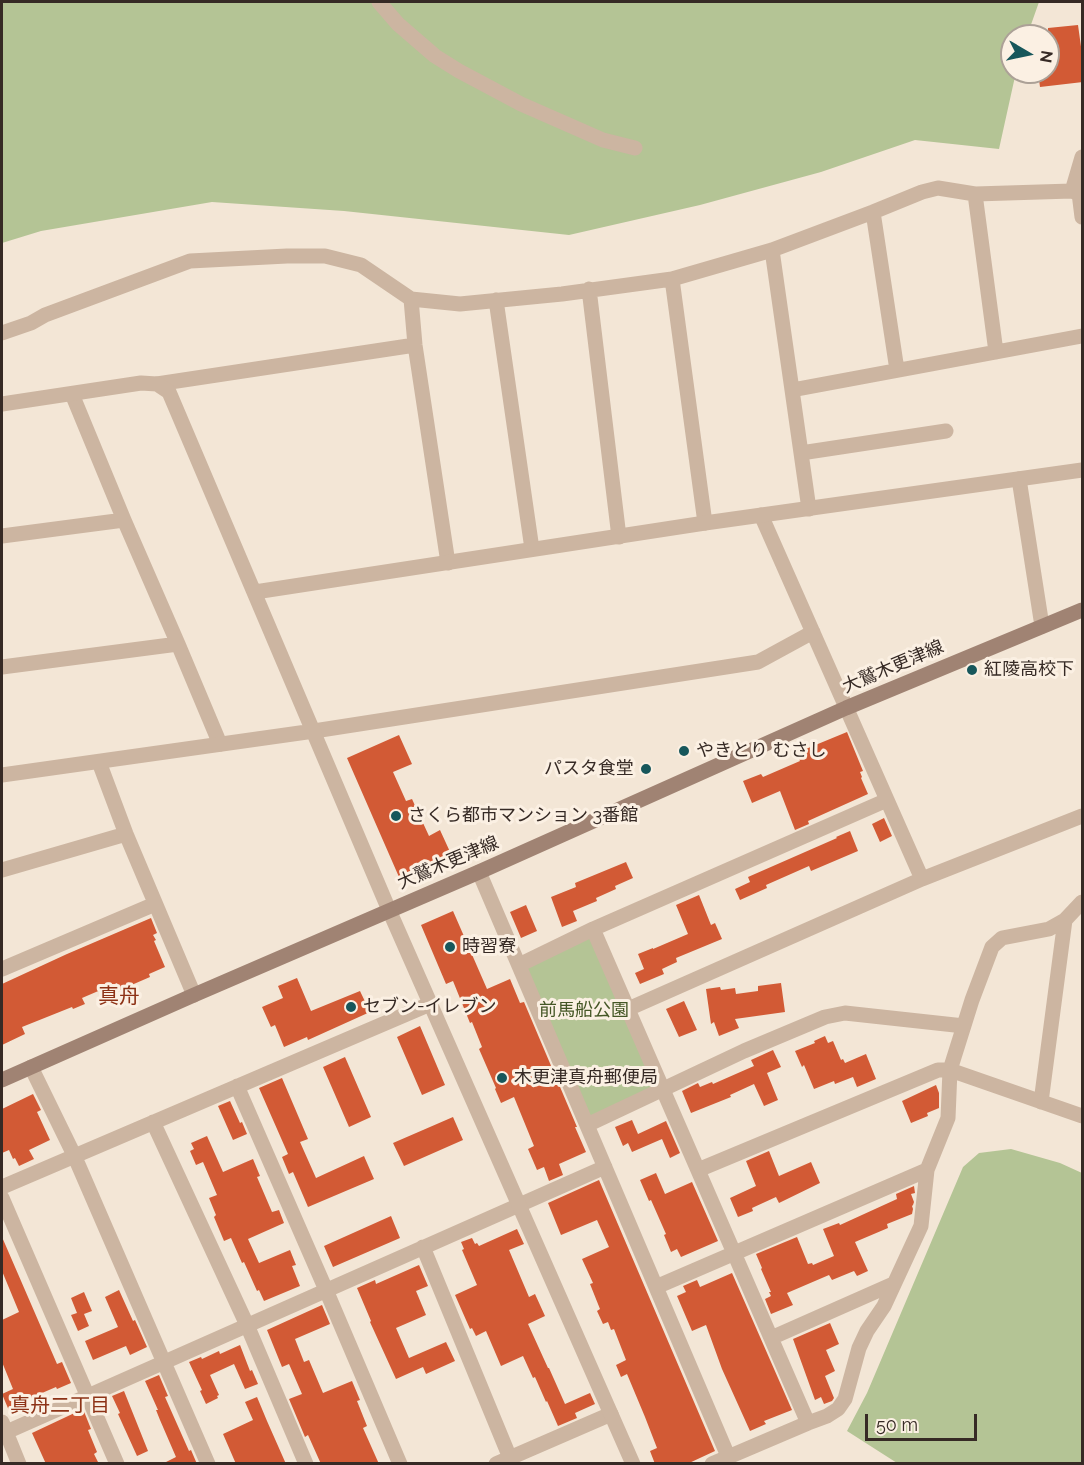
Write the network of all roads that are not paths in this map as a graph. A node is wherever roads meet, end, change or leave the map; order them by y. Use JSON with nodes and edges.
{"nodes":[{"id":1,"x":379,"y":2,"type":"edge"},
{"id":2,"x":635,"y":148,"type":"dead end"},
{"id":3,"x":1083,"y":157,"type":"edge"},
{"id":4,"x":1078,"y":193,"type":"edge"},
{"id":5,"x":975,"y":194,"type":"junction"},
{"id":6,"x":873,"y":212,"type":"junction"},
{"id":7,"x":1083,"y":217,"type":"edge"},
{"id":8,"x":772,"y":250,"type":"junction"},
{"id":9,"x":672,"y":279,"type":"junction"},
{"id":10,"x":589,"y":289,"type":"junction"},
{"id":11,"x":411,"y":299,"type":"junction"},
{"id":12,"x":496,"y":300,"type":"junction"},
{"id":13,"x":2,"y":333,"type":"edge"},
{"id":14,"x":1083,"y":336,"type":"edge"},
{"id":15,"x":415,"y":345,"type":"junction"},
{"id":16,"x":996,"y":352,"type":"junction"},
{"id":17,"x":897,"y":370,"type":"junction"},
{"id":18,"x":157,"y":384,"type":"junction"},
{"id":19,"x":792,"y":390,"type":"junction"},
{"id":20,"x":72,"y":394,"type":"junction"},
{"id":21,"x":2,"y":404,"type":"edge"},
{"id":22,"x":946,"y":431,"type":"dead end"},
{"id":23,"x":801,"y":453,"type":"junction"},
{"id":24,"x":1083,"y":470,"type":"edge"},
{"id":25,"x":1018,"y":479,"type":"junction"},
{"id":26,"x":809,"y":509,"type":"junction"},
{"id":27,"x":761,"y":515,"type":"junction"},
{"id":28,"x":124,"y":520,"type":"junction"},
{"id":29,"x":705,"y":523,"type":"junction"},
{"id":30,"x":2,"y":537,"type":"edge"},
{"id":31,"x":619,"y":537,"type":"junction"},
{"id":32,"x":532,"y":549,"type":"junction"},
{"id":33,"x":448,"y":563,"type":"junction"},
{"id":34,"x":255,"y":592,"type":"junction"},
{"id":35,"x":1083,"y":610,"type":"edge"},
{"id":36,"x":1083,"y":618,"type":"edge"},
{"id":37,"x":1042,"y":626,"type":"junction"},
{"id":38,"x":813,"y":632,"type":"junction"},
{"id":39,"x":178,"y":644,"type":"junction"},
{"id":40,"x":2,"y":667,"type":"edge"},
{"id":41,"x":846,"y":708,"type":"junction"},
{"id":42,"x":314,"y":731,"type":"junction"},
{"id":43,"x":220,"y":744,"type":"junction"},
{"id":44,"x":99,"y":762,"type":"junction"},
{"id":45,"x":2,"y":775,"type":"edge"},
{"id":46,"x":887,"y":800,"type":"junction"},
{"id":47,"x":1083,"y":816,"type":"edge"},
{"id":48,"x":126,"y":834,"type":"junction"},
{"id":49,"x":2,"y":870,"type":"edge"},
{"id":50,"x":479,"y":872,"type":"junction"},
{"id":51,"x":922,"y":879,"type":"junction"},
{"id":52,"x":1083,"y":902,"type":"edge"},
{"id":53,"x":155,"y":904,"type":"junction"},
{"id":54,"x":389,"y":910,"type":"junction"},
{"id":55,"x":1065,"y":920,"type":"junction"},
{"id":56,"x":593,"y":929,"type":"junction"},
{"id":57,"x":519,"y":965,"type":"junction"},
{"id":58,"x":2,"y":969,"type":"edge"},
{"id":59,"x":194,"y":995,"type":"junction"},
{"id":60,"x":430,"y":1004,"type":"junction"},
{"id":61,"x":628,"y":1010,"type":"junction"},
{"id":62,"x":964,"y":1026,"type":"junction"},
{"id":63,"x":31,"y":1066,"type":"junction"},
{"id":64,"x":950,"y":1070,"type":"junction"},
{"id":65,"x":2,"y":1080,"type":"edge"},
{"id":66,"x":237,"y":1086,"type":"junction"},
{"id":67,"x":663,"y":1089,"type":"junction"},
{"id":68,"x":1041,"y":1102,"type":"junction"},
{"id":69,"x":1083,"y":1116,"type":"edge"},
{"id":70,"x":153,"y":1122,"type":"junction"},
{"id":71,"x":587,"y":1125,"type":"junction"},
{"id":72,"x":74,"y":1155,"type":"junction"},
{"id":73,"x":605,"y":1167,"type":"junction"},
{"id":74,"x":698,"y":1170,"type":"junction"},
{"id":75,"x":927,"y":1170,"type":"junction"},
{"id":76,"x":2,"y":1187,"type":"edge"},
{"id":77,"x":2,"y":1198,"type":"edge"},
{"id":78,"x":519,"y":1204,"type":"junction"},
{"id":79,"x":423,"y":1247,"type":"junction"},
{"id":80,"x":734,"y":1253,"type":"junction"},
{"id":81,"x":893,"y":1284,"type":"junction"},
{"id":82,"x":656,"y":1287,"type":"junction"},
{"id":83,"x":326,"y":1290,"type":"junction"},
{"id":84,"x":247,"y":1325,"type":"junction"},
{"id":85,"x":771,"y":1338,"type":"junction"},
{"id":86,"x":163,"y":1362,"type":"junction"},
{"id":87,"x":88,"y":1395,"type":"junction"},
{"id":88,"x":611,"y":1414,"type":"junction"},
{"id":89,"x":808,"y":1423,"type":"junction"},
{"id":90,"x":3,"y":1429,"type":"edge"},
{"id":91,"x":729,"y":1456,"type":"junction"},
{"id":92,"x":503,"y":1461,"type":"edge"},
{"id":93,"x":20,"y":1464,"type":"edge"},
{"id":94,"x":117,"y":1464,"type":"edge"},
{"id":95,"x":208,"y":1464,"type":"edge"},
{"id":96,"x":306,"y":1464,"type":"edge"},
{"id":97,"x":400,"y":1464,"type":"edge"},
{"id":98,"x":633,"y":1464,"type":"edge"},
{"id":99,"x":712,"y":1464,"type":"edge"}],
"edges":[{"from":1,"to":2,"type":"street"},
{"from":3,"to":4,"type":"street"},
{"from":4,"to":5,"type":"street"},
{"from":4,"to":7,"type":"street"},
{"from":5,"to":6,"type":"street"},
{"from":5,"to":16,"type":"street"},
{"from":6,"to":8,"type":"street"},
{"from":6,"to":17,"type":"street"},
{"from":8,"to":9,"type":"street"},
{"from":8,"to":19,"type":"street"},
{"from":9,"to":10,"type":"street"},
{"from":9,"to":29,"type":"street"},
{"from":10,"to":12,"type":"street"},
{"from":10,"to":31,"type":"street"},
{"from":11,"to":12,"type":"street"},
{"from":11,"to":13,"type":"street"},
{"from":11,"to":15,"type":"street"},
{"from":12,"to":32,"type":"street"},
{"from":14,"to":16,"type":"street"},
{"from":15,"to":18,"type":"street"},
{"from":15,"to":33,"type":"street"},
{"from":16,"to":17,"type":"street"},
{"from":17,"to":19,"type":"street"},
{"from":18,"to":20,"type":"street"},
{"from":18,"to":34,"type":"street"},
{"from":19,"to":23,"type":"street"},
{"from":20,"to":21,"type":"street"},
{"from":20,"to":28,"type":"street"},
{"from":22,"to":23,"type":"street"},
{"from":23,"to":26,"type":"street"},
{"from":24,"to":25,"type":"street"},
{"from":25,"to":26,"type":"street"},
{"from":25,"to":37,"type":"street"},
{"from":26,"to":27,"type":"street"},
{"from":27,"to":29,"type":"street"},
{"from":27,"to":38,"type":"street"},
{"from":28,"to":30,"type":"street"},
{"from":28,"to":39,"type":"street"},
{"from":29,"to":31,"type":"street"},
{"from":31,"to":32,"type":"street"},
{"from":32,"to":33,"type":"street"},
{"from":33,"to":34,"type":"street"},
{"from":34,"to":42,"type":"street"},
{"from":35,"to":37,"type":"main road"},
{"from":36,"to":37,"type":"main road"},
{"from":37,"to":41,"type":"main road","name":"大鷲木更津線"},
{"from":38,"to":41,"type":"street"},
{"from":38,"to":42,"type":"street"},
{"from":39,"to":40,"type":"street"},
{"from":39,"to":43,"type":"street"},
{"from":41,"to":46,"type":"street"},
{"from":41,"to":50,"type":"main road","name":"大鷲木更津線"},
{"from":42,"to":43,"type":"street"},
{"from":42,"to":54,"type":"street"},
{"from":43,"to":44,"type":"street"},
{"from":44,"to":45,"type":"street"},
{"from":44,"to":48,"type":"street"},
{"from":46,"to":51,"type":"street"},
{"from":46,"to":56,"type":"street"},
{"from":47,"to":51,"type":"street"},
{"from":48,"to":49,"type":"street"},
{"from":48,"to":53,"type":"street"},
{"from":50,"to":54,"type":"main road","name":"大鷲木更津線"},
{"from":50,"to":57,"type":"street"},
{"from":51,"to":61,"type":"street"},
{"from":52,"to":55,"type":"street"},
{"from":53,"to":58,"type":"street"},
{"from":53,"to":59,"type":"street"},
{"from":54,"to":59,"type":"main road","name":"大鷲木更津線"},
{"from":54,"to":60,"type":"street"},
{"from":55,"to":62,"type":"street"},
{"from":55,"to":68,"type":"street"},
{"from":56,"to":57,"type":"street"},
{"from":56,"to":61,"type":"street"},
{"from":57,"to":71,"type":"street"},
{"from":59,"to":63,"type":"main road","name":"大鷲木更津線"},
{"from":60,"to":66,"type":"street"},
{"from":60,"to":78,"type":"street"},
{"from":61,"to":67,"type":"street"},
{"from":62,"to":64,"type":"street"},
{"from":62,"to":67,"type":"street"},
{"from":63,"to":65,"type":"main road","name":"大鷲木更津線"},
{"from":63,"to":72,"type":"street"},
{"from":64,"to":68,"type":"street"},
{"from":64,"to":74,"type":"street"},
{"from":64,"to":75,"type":"street"},
{"from":66,"to":70,"type":"street"},
{"from":66,"to":83,"type":"street"},
{"from":67,"to":71,"type":"street"},
{"from":67,"to":74,"type":"street"},
{"from":68,"to":69,"type":"street"},
{"from":70,"to":72,"type":"street"},
{"from":70,"to":84,"type":"street"},
{"from":71,"to":73,"type":"street"},
{"from":72,"to":76,"type":"street"},
{"from":72,"to":86,"type":"street"},
{"from":73,"to":78,"type":"street"},
{"from":73,"to":82,"type":"street"},
{"from":74,"to":80,"type":"street"},
{"from":75,"to":80,"type":"street"},
{"from":75,"to":81,"type":"street"},
{"from":77,"to":87,"type":"street"},
{"from":78,"to":79,"type":"street"},
{"from":78,"to":88,"type":"street"},
{"from":79,"to":83,"type":"street"},
{"from":79,"to":92,"type":"street"},
{"from":80,"to":82,"type":"street"},
{"from":80,"to":85,"type":"street"},
{"from":81,"to":85,"type":"street"},
{"from":81,"to":89,"type":"street"},
{"from":82,"to":91,"type":"street"},
{"from":83,"to":84,"type":"street"},
{"from":83,"to":97,"type":"street"},
{"from":84,"to":86,"type":"street"},
{"from":84,"to":96,"type":"street"},
{"from":85,"to":89,"type":"street"},
{"from":86,"to":87,"type":"street"},
{"from":86,"to":95,"type":"street"},
{"from":87,"to":90,"type":"street"},
{"from":87,"to":94,"type":"street"},
{"from":88,"to":92,"type":"street"},
{"from":88,"to":98,"type":"street"},
{"from":89,"to":91,"type":"street"},
{"from":90,"to":93,"type":"street"},
{"from":91,"to":99,"type":"street"}]}
